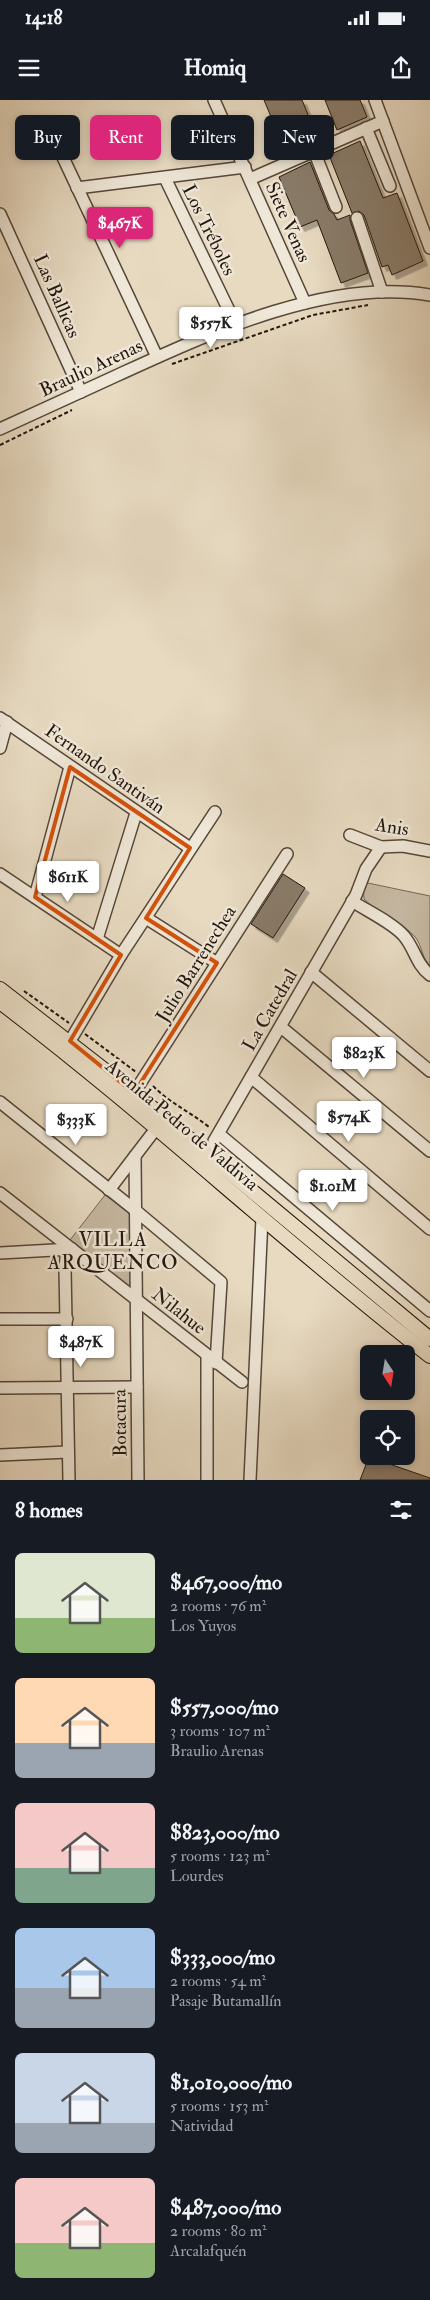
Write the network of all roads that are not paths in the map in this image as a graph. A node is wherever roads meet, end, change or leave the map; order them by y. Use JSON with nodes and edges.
{"nodes":[{"id":1,"x":214,"y":100,"type":"edge"},
{"id":2,"x":375,"y":100,"type":"edge"},
{"id":3,"x":383,"y":121,"type":"junction"},
{"id":4,"x":366,"y":128,"type":"junction"},
{"id":5,"x":334,"y":142,"type":"edge"},
{"id":6,"x":64,"y":160,"type":"edge"},
{"id":7,"x":293,"y":160,"type":"edge"},
{"id":8,"x":318,"y":160,"type":"edge"},
{"id":9,"x":244,"y":167,"type":"junction"},
{"id":10,"x":165,"y":178,"type":"junction"},
{"id":11,"x":250,"y":179,"type":"junction"},
{"id":12,"x":390,"y":186,"type":"dead end"},
{"id":13,"x":77,"y":188,"type":"junction"},
{"id":14,"x":336,"y":207,"type":"dead end"},
{"id":15,"x":0,"y":214,"type":"edge"},
{"id":16,"x":357,"y":218,"type":"dead end"},
{"id":17,"x":430,"y":248,"type":"edge"},
{"id":18,"x":382,"y":292,"type":"junction"},
{"id":19,"x":430,"y":295,"type":"edge"},
{"id":20,"x":305,"y":303,"type":"junction"},
{"id":21,"x":236,"y":325,"type":"junction"},
{"id":22,"x":157,"y":357,"type":"junction"},
{"id":23,"x":81,"y":392,"type":"junction"},
{"id":24,"x":0,"y":428,"type":"edge"},
{"id":25,"x":3,"y":720,"type":"edge"},
{"id":26,"x":0,"y":748,"type":"edge"},
{"id":27,"x":70,"y":767,"type":"junction"},
{"id":28,"x":214,"y":812,"type":"dead end"},
{"id":29,"x":136,"y":813,"type":"junction"},
{"id":30,"x":350,"y":835,"type":"dead end"},
{"id":31,"x":381,"y":847,"type":"junction"},
{"id":32,"x":190,"y":848,"type":"junction"},
{"id":33,"x":430,"y":851,"type":"edge"},
{"id":34,"x":287,"y":854,"type":"dead end"},
{"id":35,"x":0,"y":874,"type":"edge"},
{"id":36,"x":35,"y":897,"type":"junction"},
{"id":37,"x":354,"y":898,"type":"junction"},
{"id":38,"x":146,"y":918,"type":"junction"},
{"id":39,"x":97,"y":939,"type":"junction"},
{"id":40,"x":121,"y":955,"type":"junction"},
{"id":41,"x":217,"y":963,"type":"junction"},
{"id":42,"x":311,"y":972,"type":"junction"},
{"id":43,"x":430,"y":975,"type":"edge"},
{"id":44,"x":0,"y":989,"type":"edge"},
{"id":45,"x":0,"y":1002,"type":"edge"},
{"id":46,"x":281,"y":1027,"type":"junction"},
{"id":47,"x":70,"y":1041,"type":"junction"},
{"id":48,"x":429,"y":1069,"type":"edge"},
{"id":49,"x":252,"y":1077,"type":"junction"},
{"id":50,"x":134,"y":1093,"type":"junction"},
{"id":51,"x":0,"y":1102,"type":"edge"},
{"id":52,"x":160,"y":1124,"type":"junction"},
{"id":53,"x":217,"y":1137,"type":"junction"},
{"id":54,"x":198,"y":1148,"type":"junction"},
{"id":55,"x":430,"y":1151,"type":"edge"},
{"id":56,"x":134,"y":1156,"type":"junction"},
{"id":57,"x":212,"y":1159,"type":"junction"},
{"id":58,"x":109,"y":1190,"type":"junction"},
{"id":59,"x":0,"y":1193,"type":"edge"},
{"id":60,"x":135,"y":1210,"type":"junction"},
{"id":61,"x":262,"y":1218,"type":"junction"},
{"id":62,"x":430,"y":1229,"type":"edge"},
{"id":63,"x":72,"y":1249,"type":"junction"},
{"id":64,"x":0,"y":1253,"type":"edge"},
{"id":65,"x":137,"y":1300,"type":"junction"},
{"id":66,"x":430,"y":1311,"type":"edge"},
{"id":67,"x":0,"y":1319,"type":"edge"},
{"id":68,"x":67,"y":1320,"type":"junction"},
{"id":69,"x":430,"y":1339,"type":"edge"},
{"id":70,"x":207,"y":1355,"type":"junction"},
{"id":71,"x":430,"y":1356,"type":"edge"},
{"id":72,"x":216,"y":1362,"type":"junction"},
{"id":73,"x":242,"y":1382,"type":"dead end"},
{"id":74,"x":137,"y":1387,"type":"junction"},
{"id":75,"x":0,"y":1388,"type":"edge"},
{"id":76,"x":68,"y":1388,"type":"junction"},
{"id":77,"x":68,"y":1452,"type":"junction"},
{"id":78,"x":0,"y":1455,"type":"edge"},
{"id":79,"x":69,"y":1480,"type":"edge"},
{"id":80,"x":138,"y":1480,"type":"edge"},
{"id":81,"x":207,"y":1480,"type":"edge"},
{"id":82,"x":250,"y":1480,"type":"edge"}],
"edges":[{"from":1,"to":9,"type":"street","name":"Siete Venas"},
{"from":2,"to":3,"type":"street"},
{"from":3,"to":4,"type":"street"},
{"from":3,"to":17,"type":"street"},
{"from":4,"to":5,"type":"street"},
{"from":4,"to":12,"type":"street"},
{"from":6,"to":13,"type":"street"},
{"from":7,"to":11,"type":"street"},
{"from":8,"to":14,"type":"street"},
{"from":9,"to":10,"type":"street"},
{"from":9,"to":11,"type":"street","name":"Siete Venas"},
{"from":10,"to":13,"type":"street"},
{"from":10,"to":21,"type":"street","name":"Los Tréboles"},
{"from":11,"to":20,"type":"street","name":"Siete Venas"},
{"from":13,"to":22,"type":"street"},
{"from":15,"to":23,"type":"street","name":"Las Ballicas"},
{"from":16,"to":18,"type":"street"},
{"from":18,"to":19,"type":"street","name":"Braulio Arenas"},
{"from":18,"to":20,"type":"street","name":"Braulio Arenas"},
{"from":20,"to":21,"type":"street","name":"Braulio Arenas"},
{"from":21,"to":22,"type":"street","name":"Braulio Arenas"},
{"from":22,"to":23,"type":"street","name":"Braulio Arenas"},
{"from":23,"to":24,"type":"street","name":"Braulio Arenas"},
{"from":25,"to":26,"type":"street"},
{"from":25,"to":27,"type":"street","name":"Fernando Santiván"},
{"from":27,"to":29,"type":"street","name":"Fernando Santiván"},
{"from":27,"to":36,"type":"street"},
{"from":28,"to":32,"type":"street"},
{"from":29,"to":32,"type":"street","name":"Fernando Santiván"},
{"from":29,"to":39,"type":"street"},
{"from":30,"to":31,"type":"street","name":"Anis"},
{"from":31,"to":33,"type":"street","name":"Anis"},
{"from":31,"to":37,"type":"street","name":"La Catedral"},
{"from":32,"to":38,"type":"street"},
{"from":34,"to":41,"type":"street","name":"Julio Barrenechea"},
{"from":35,"to":36,"type":"street"},
{"from":36,"to":39,"type":"street"},
{"from":37,"to":42,"type":"street","name":"La Catedral"},
{"from":37,"to":43,"type":"street"},
{"from":38,"to":40,"type":"street"},
{"from":38,"to":41,"type":"street"},
{"from":39,"to":40,"type":"street"},
{"from":40,"to":47,"type":"street"},
{"from":41,"to":50,"type":"street","name":"Julio Barrenechea"},
{"from":42,"to":46,"type":"street","name":"La Catedral"},
{"from":42,"to":48,"type":"street"},
{"from":44,"to":47,"type":"main road","name":"Avenida Pedro de Valdivia"},
{"from":45,"to":52,"type":"main road","name":"Avenida Pedro de Valdivia"},
{"from":46,"to":49,"type":"street","name":"La Catedral"},
{"from":46,"to":55,"type":"street"},
{"from":47,"to":50,"type":"main road","name":"Avenida Pedro de Valdivia"},
{"from":49,"to":53,"type":"street","name":"La Catedral"},
{"from":49,"to":62,"type":"street"},
{"from":50,"to":52,"type":"main road","name":"Avenida Pedro de Valdivia"},
{"from":51,"to":58,"type":"street"},
{"from":52,"to":54,"type":"main road","name":"Avenida Pedro de Valdivia"},
{"from":52,"to":56,"type":"street"},
{"from":52,"to":61,"type":"main road","name":"Avenida Pedro de Valdivia"},
{"from":53,"to":54,"type":"street"},
{"from":53,"to":57,"type":"street","name":"La Catedral"},
{"from":53,"to":66,"type":"street"},
{"from":54,"to":57,"type":"main road","name":"Avenida Pedro de Valdivia"},
{"from":56,"to":58,"type":"street"},
{"from":56,"to":60,"type":"street","name":"Botacura"},
{"from":57,"to":69,"type":"main road","name":"Avenida Pedro de Valdivia"},
{"from":58,"to":60,"type":"street"},
{"from":59,"to":63,"type":"street","name":"Nilahue"},
{"from":60,"to":65,"type":"street","name":"Botacura"},
{"from":60,"to":72,"type":"street"},
{"from":61,"to":71,"type":"main road","name":"Avenida Pedro de Valdivia"},
{"from":61,"to":82,"type":"street"},
{"from":63,"to":64,"type":"street"},
{"from":63,"to":65,"type":"street","name":"Nilahue"},
{"from":63,"to":68,"type":"street"},
{"from":65,"to":70,"type":"street","name":"Nilahue"},
{"from":65,"to":74,"type":"street","name":"Botacura"},
{"from":67,"to":68,"type":"street"},
{"from":68,"to":76,"type":"street"},
{"from":70,"to":72,"type":"street","name":"Nilahue"},
{"from":70,"to":81,"type":"street"},
{"from":72,"to":73,"type":"street","name":"Nilahue"},
{"from":74,"to":76,"type":"street"},
{"from":74,"to":80,"type":"street","name":"Botacura"},
{"from":75,"to":76,"type":"street"},
{"from":76,"to":77,"type":"street"},
{"from":77,"to":78,"type":"street"},
{"from":77,"to":79,"type":"street"}]}
